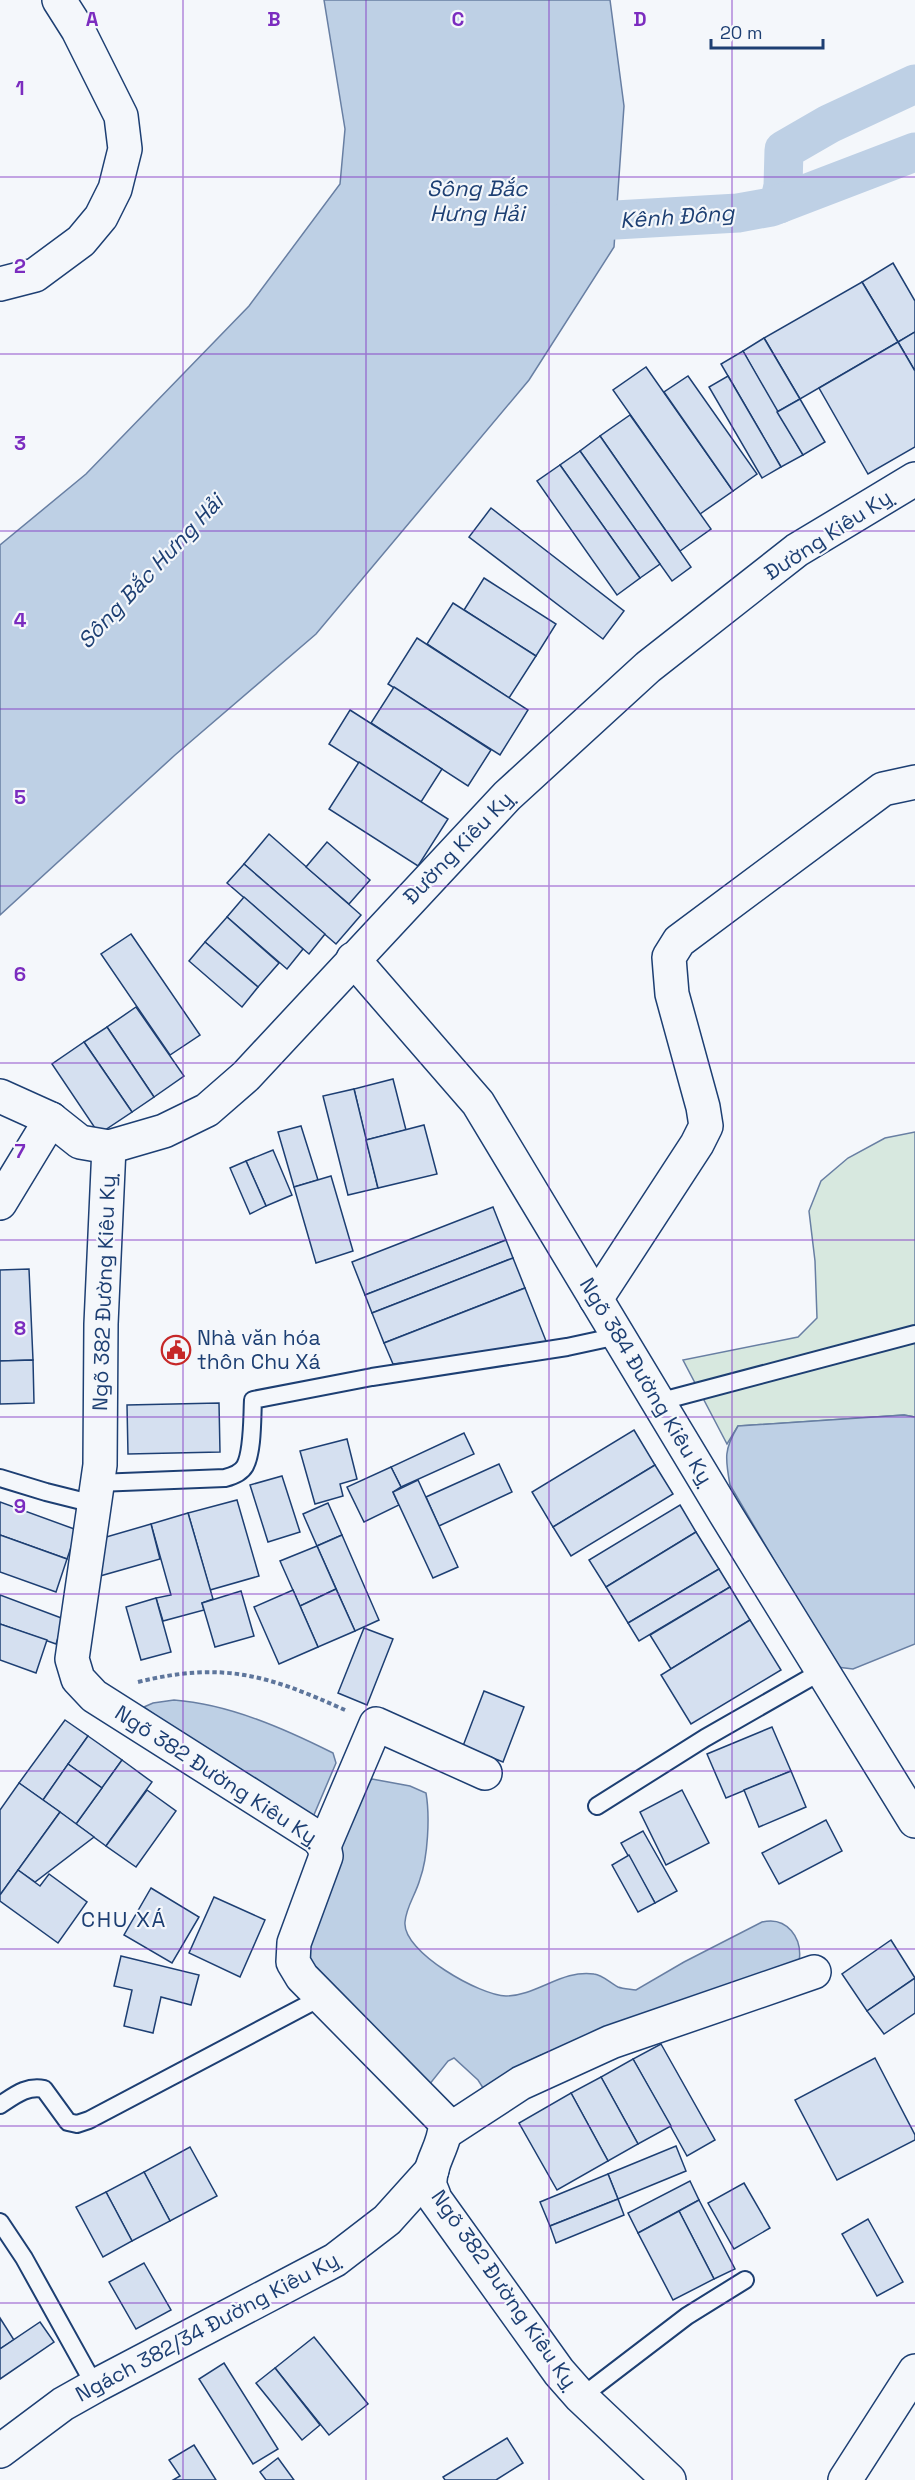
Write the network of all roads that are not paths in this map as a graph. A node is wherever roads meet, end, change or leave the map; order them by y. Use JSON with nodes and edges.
{"nodes":[{"id":1,"x":59,"y":0,"type":"edge"},
{"id":2,"x":0,"y":284,"type":"edge"},
{"id":3,"x":915,"y":478,"type":"edge"},
{"id":4,"x":915,"y":782,"type":"edge"},
{"id":5,"x":353,"y":959,"type":"junction"},
{"id":6,"x":0,"y":1096,"type":"edge"},
{"id":7,"x":51,"y":1119,"type":"junction"},
{"id":8,"x":109,"y":1147,"type":"junction"},
{"id":9,"x":0,"y":1203,"type":"edge"},
{"id":10,"x":596,"y":1299,"type":"junction"},
{"id":11,"x":915,"y":1334,"type":"edge"},
{"id":12,"x":618,"y":1336,"type":"junction"},
{"id":13,"x":658,"y":1402,"type":"junction"},
{"id":14,"x":0,"y":1478,"type":"edge"},
{"id":15,"x":95,"y":1494,"type":"junction"},
{"id":16,"x":822,"y":1671,"type":"junction"},
{"id":17,"x":485,"y":1773,"type":"dead end"},
{"id":18,"x":597,"y":1806,"type":"dead end"},
{"id":19,"x":915,"y":1821,"type":"edge"},
{"id":20,"x":324,"y":1846,"type":"junction"},
{"id":21,"x":814,"y":1972,"type":"dead end"},
{"id":22,"x":322,"y":1997,"type":"junction"},
{"id":23,"x":0,"y":2105,"type":"edge"},
{"id":24,"x":446,"y":2132,"type":"junction"},
{"id":25,"x":432,"y":2170,"type":"junction"},
{"id":26,"x":0,"y":2222,"type":"edge"},
{"id":27,"x":745,"y":2280,"type":"dead end"},
{"id":28,"x":915,"y":2371,"type":"edge"},
{"id":29,"x":95,"y":2386,"type":"junction"},
{"id":30,"x":581,"y":2397,"type":"junction"},
{"id":31,"x":0,"y":2451,"type":"edge"},
{"id":32,"x":669,"y":2480,"type":"edge"},
{"id":33,"x":846,"y":2480,"type":"edge"}],
"edges":[{"from":1,"to":2,"type":"street"},
{"from":3,"to":5,"type":"street","name":"Đường Kiêu Kỵ"},
{"from":4,"to":10,"type":"street"},
{"from":5,"to":8,"type":"street","name":"Đường Kiêu Kỵ"},
{"from":5,"to":10,"type":"street","name":"Ngõ 384 Đường Kiêu Kỵ"},
{"from":6,"to":7,"type":"street","name":"Đường Kiêu Kỵ"},
{"from":7,"to":8,"type":"street","name":"Đường Kiêu Kỵ"},
{"from":7,"to":9,"type":"street"},
{"from":8,"to":15,"type":"street","name":"Ngõ 382 Đường Kiêu Kỵ"},
{"from":10,"to":12,"type":"street","name":"Ngõ 384 Đường Kiêu Kỵ"},
{"from":11,"to":13,"type":"lane"},
{"from":12,"to":13,"type":"street","name":"Ngõ 384 Đường Kiêu Kỵ"},
{"from":12,"to":15,"type":"lane"},
{"from":13,"to":16,"type":"street","name":"Ngõ 384 Đường Kiêu Kỵ"},
{"from":14,"to":15,"type":"lane"},
{"from":15,"to":20,"type":"street","name":"Ngõ 382 Đường Kiêu Kỵ"},
{"from":16,"to":18,"type":"lane"},
{"from":16,"to":19,"type":"street","name":"Ngõ 384 Đường Kiêu Kỵ"},
{"from":17,"to":20,"type":"street"},
{"from":20,"to":22,"type":"street","name":"Ngõ 382 Đường Kiêu Kỵ"},
{"from":21,"to":24,"type":"street"},
{"from":22,"to":23,"type":"lane"},
{"from":22,"to":24,"type":"street","name":"Ngõ 382 Đường Kiêu Kỵ"},
{"from":24,"to":25,"type":"street","name":"Ngõ 382 Đường Kiêu Kỵ"},
{"from":25,"to":29,"type":"street","name":"Ngách 382/34 Đường Kiêu Kỵ"},
{"from":25,"to":30,"type":"street","name":"Ngõ 382 Đường Kiêu Kỵ"},
{"from":26,"to":29,"type":"lane"},
{"from":27,"to":30,"type":"lane"},
{"from":28,"to":33,"type":"street"},
{"from":29,"to":31,"type":"street","name":"Ngách 382/34 Đường Kiêu Kỵ"},
{"from":30,"to":32,"type":"street","name":"Ngõ 382 Đường Kiêu Kỵ"}]}
